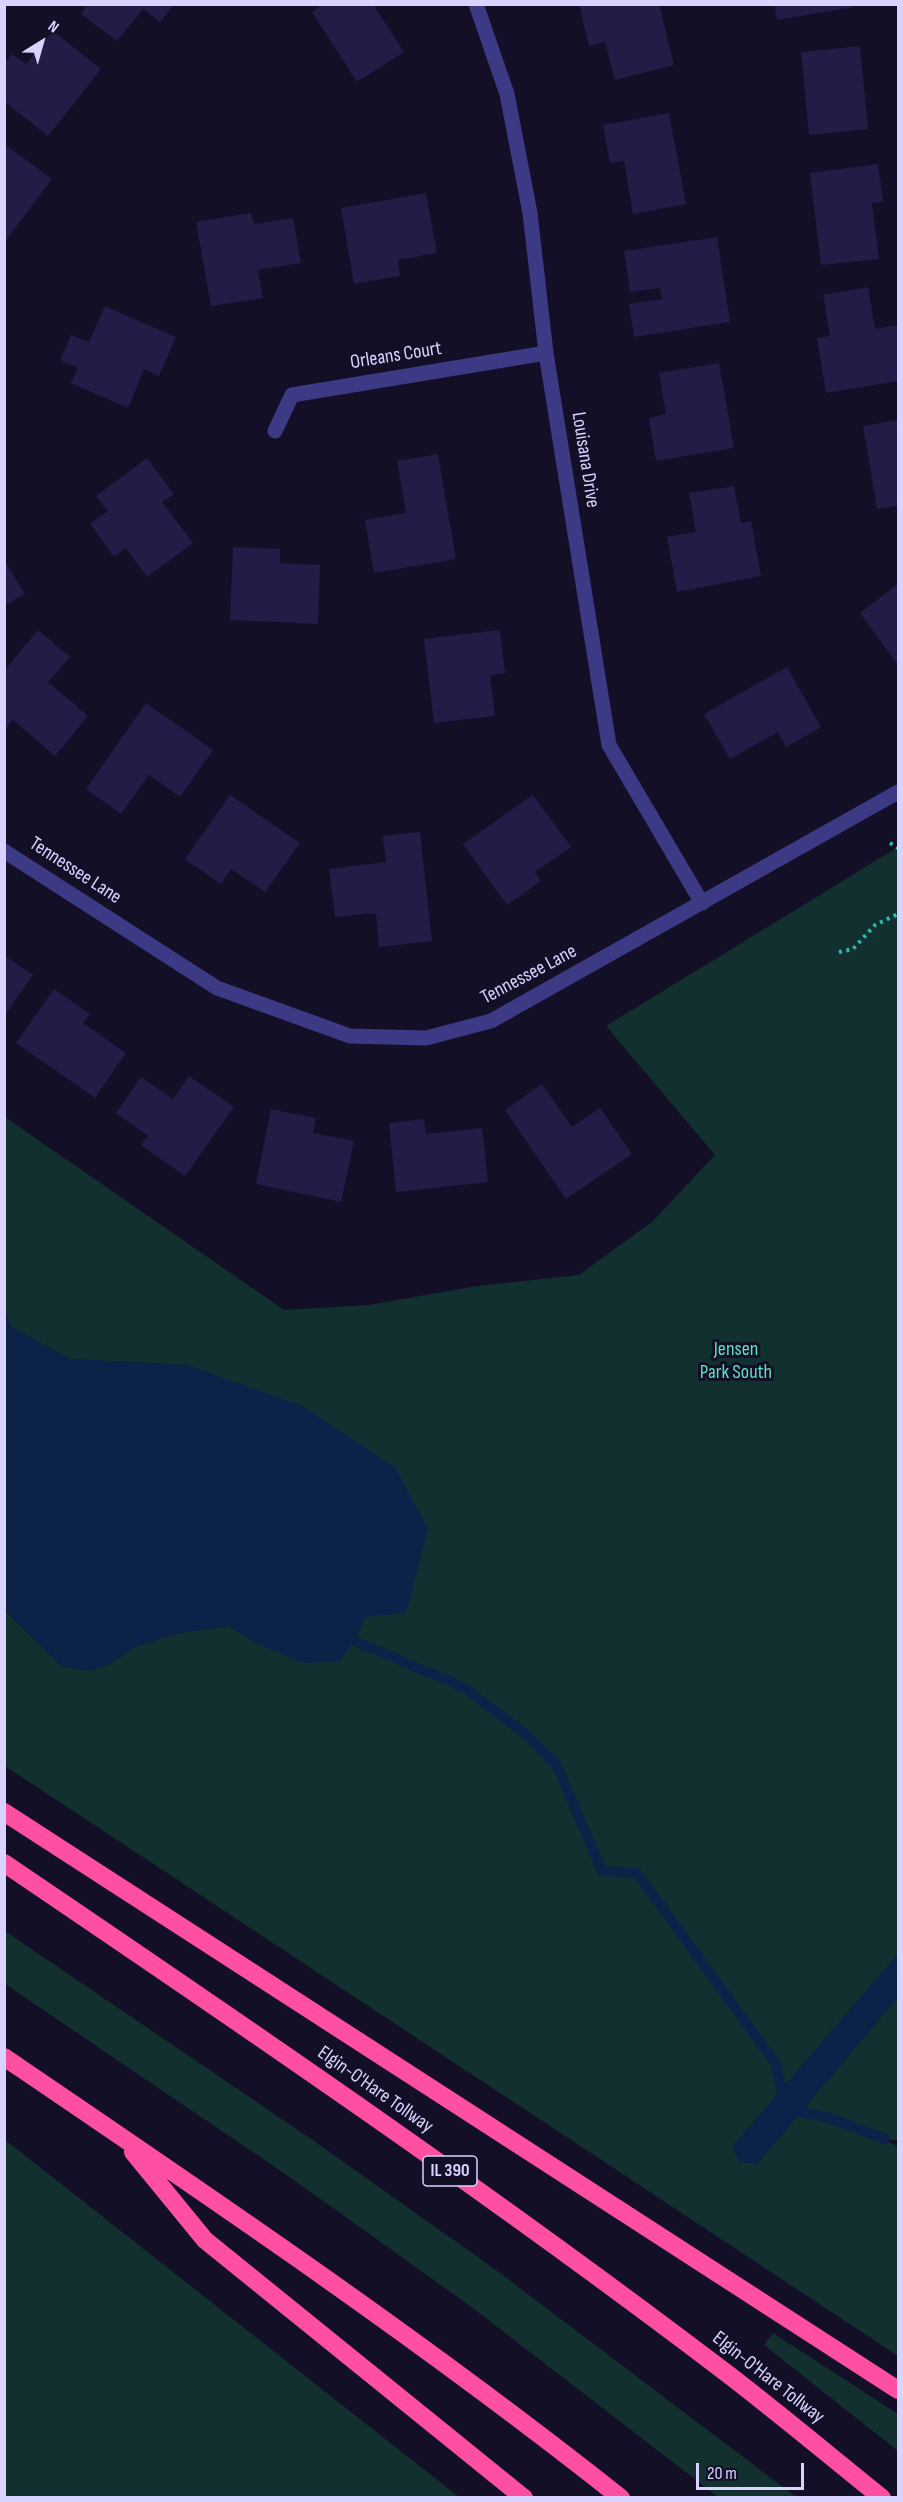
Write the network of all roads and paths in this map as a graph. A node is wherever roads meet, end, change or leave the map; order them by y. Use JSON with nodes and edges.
{"nodes":[{"id":1,"x":476,"y":4,"type":"edge"},
{"id":2,"x":546,"y":353,"type":"junction"},
{"id":3,"x":275,"y":431,"type":"dead end"},
{"id":4,"x":898,"y":792,"type":"edge"},
{"id":5,"x":890,"y":843,"type":"dead end"},
{"id":6,"x":898,"y":848,"type":"edge"},
{"id":7,"x":4,"y":851,"type":"edge"},
{"id":8,"x":702,"y":903,"type":"junction"},
{"id":9,"x":898,"y":914,"type":"edge"},
{"id":10,"x":839,"y":952,"type":"dead end"},
{"id":11,"x":4,"y":1812,"type":"edge"},
{"id":12,"x":4,"y":1863,"type":"edge"},
{"id":13,"x":4,"y":2057,"type":"edge"},
{"id":14,"x":118,"y":2134,"type":"junction"},
{"id":15,"x":898,"y":2390,"type":"edge"},
{"id":16,"x":524,"y":2498,"type":"edge"},
{"id":17,"x":621,"y":2498,"type":"edge"},
{"id":18,"x":882,"y":2498,"type":"edge"}],
"edges":[{"from":1,"to":2,"type":"street","name":"Louisana Drive"},
{"from":2,"to":3,"type":"street","name":"Orleans Court"},
{"from":2,"to":8,"type":"street","name":"Louisana Drive"},
{"from":4,"to":8,"type":"street","name":"Tennessee Lane"},
{"from":5,"to":6,"type":"path"},
{"from":7,"to":8,"type":"street","name":"Tennessee Lane"},
{"from":9,"to":10,"type":"path"},
{"from":11,"to":15,"type":"highway"},
{"from":12,"to":18,"type":"highway","name":"Elgin-O'Hare Tollway","number":"IL 390"},
{"from":13,"to":14,"type":"highway"},
{"from":14,"to":16,"type":"highway"},
{"from":14,"to":17,"type":"highway"}]}
